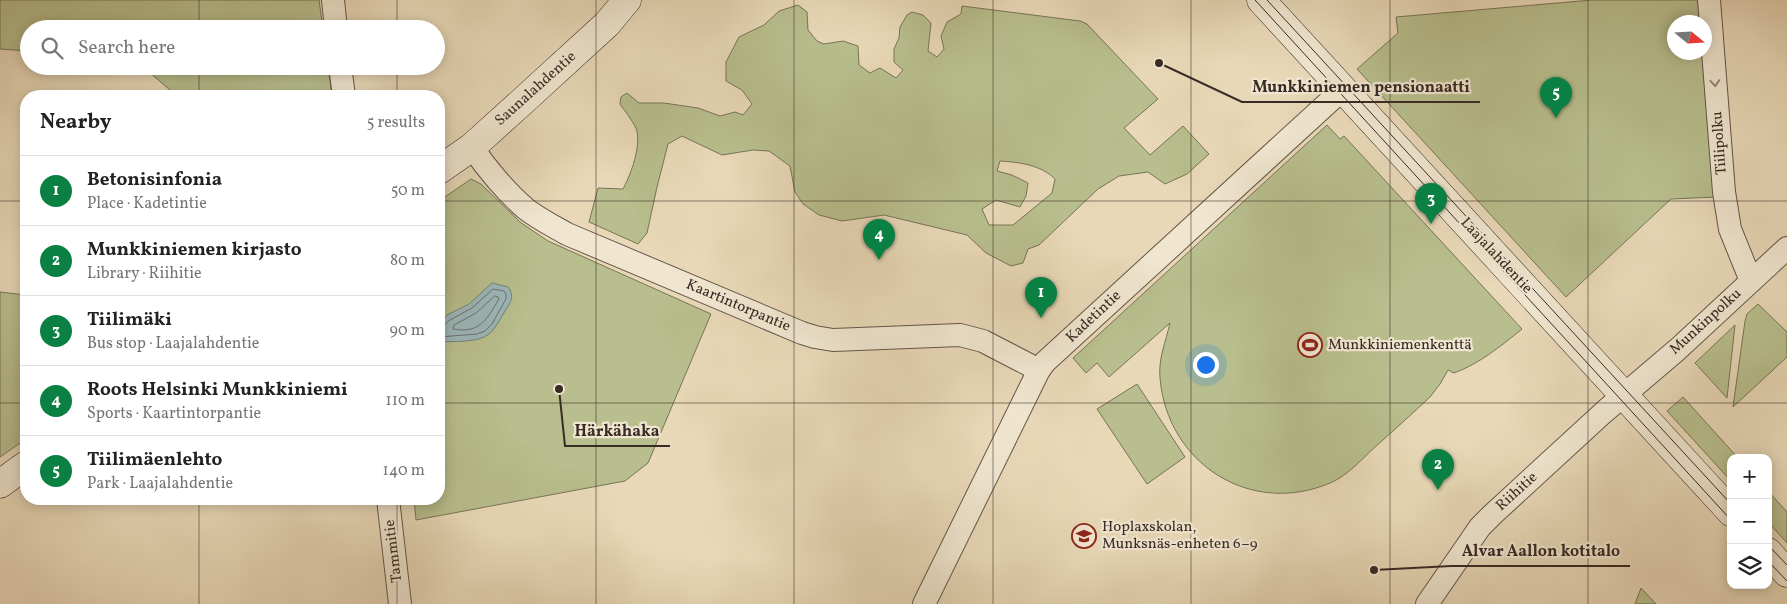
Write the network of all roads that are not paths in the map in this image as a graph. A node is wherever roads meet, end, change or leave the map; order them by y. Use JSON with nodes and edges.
{"nodes":[{"id":1,"x":333,"y":0,"type":"edge"},
{"id":2,"x":627,"y":0,"type":"edge"},
{"id":3,"x":1261,"y":0,"type":"edge"},
{"id":4,"x":1709,"y":0,"type":"edge"},
{"id":5,"x":335,"y":20,"type":"edge"},
{"id":6,"x":341,"y":75,"type":"edge"},
{"id":7,"x":343,"y":90,"type":"edge"},
{"id":8,"x":1342,"y":90,"type":"junction"},
{"id":9,"x":472,"y":148,"type":"junction"},
{"id":10,"x":445,"y":166,"type":"edge"},
{"id":11,"x":1787,"y":248,"type":"edge"},
{"id":12,"x":1750,"y":282,"type":"junction"},
{"id":13,"x":1039,"y":370,"type":"junction"},
{"id":14,"x":1624,"y":395,"type":"junction"},
{"id":15,"x":20,"y":469,"type":"edge"},
{"id":16,"x":0,"y":484,"type":"edge"},
{"id":17,"x":389,"y":505,"type":"edge"},
{"id":18,"x":1727,"y":508,"type":"edge"},
{"id":19,"x":1772,"y":556,"type":"edge"},
{"id":20,"x":1787,"y":573,"type":"edge"},
{"id":21,"x":400,"y":604,"type":"edge"},
{"id":22,"x":924,"y":604,"type":"edge"},
{"id":23,"x":1427,"y":604,"type":"edge"}],
"edges":[{"from":1,"to":5,"type":"street"},
{"from":2,"to":9,"type":"street","name":"Saunalahdentie"},
{"from":3,"to":8,"type":"street","name":"Laajalahdentie"},
{"from":4,"to":12,"type":"street","name":"Tiilipolku","one_way":true},
{"from":6,"to":7,"type":"street"},
{"from":8,"to":13,"type":"street","name":"Kadetintie"},
{"from":8,"to":14,"type":"street","name":"Laajalahdentie"},
{"from":9,"to":10,"type":"street","name":"Saunalahdentie"},
{"from":9,"to":13,"type":"street","name":"Kaartintorpantie"},
{"from":11,"to":12,"type":"street","name":"Munkinpolku"},
{"from":12,"to":14,"type":"street","name":"Munkinpolku"},
{"from":13,"to":22,"type":"street","name":"Kadetintie"},
{"from":14,"to":18,"type":"street","name":"Laajalahdentie"},
{"from":14,"to":23,"type":"street","name":"Riihitie"},
{"from":15,"to":16,"type":"street"},
{"from":17,"to":21,"type":"street","name":"Tammitie"},
{"from":19,"to":20,"type":"street"}]}
